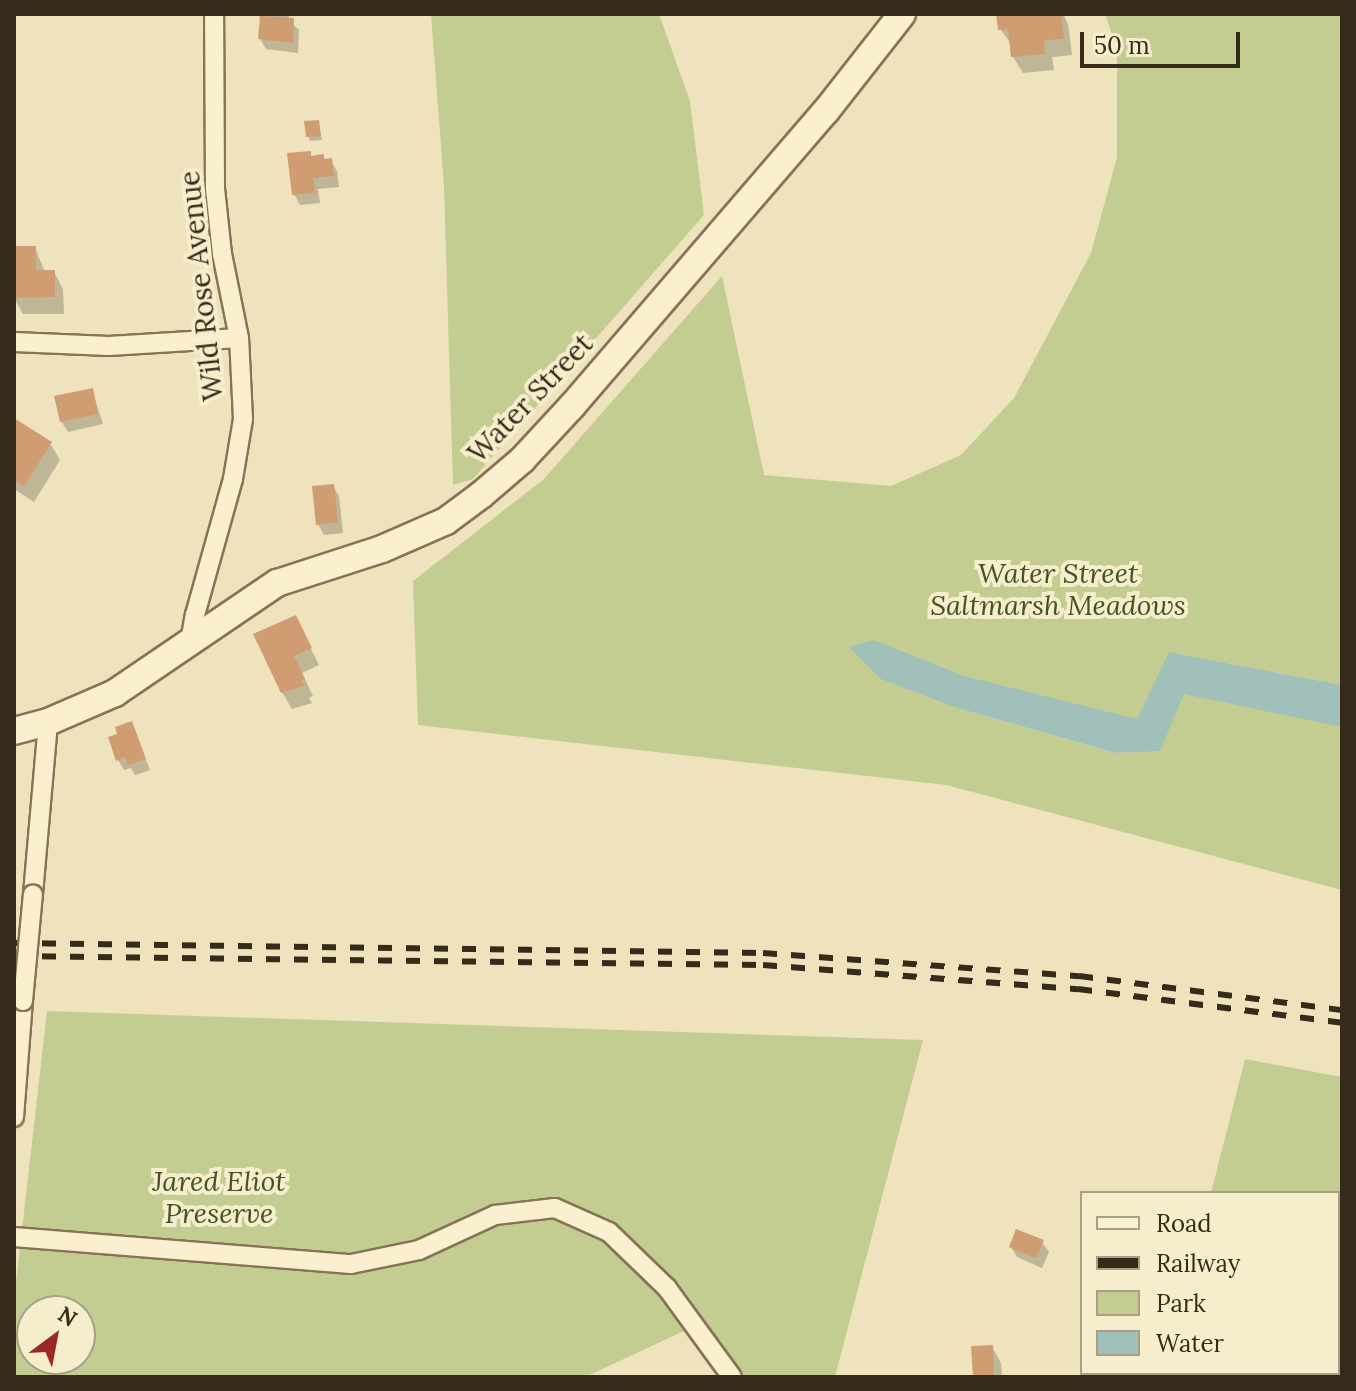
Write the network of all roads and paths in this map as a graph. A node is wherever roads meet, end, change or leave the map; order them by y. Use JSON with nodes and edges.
{"nodes":[{"id":1,"x":214,"y":14,"type":"edge"},
{"id":2,"x":902,"y":14,"type":"edge"},
{"id":3,"x":239,"y":338,"type":"junction"},
{"id":4,"x":14,"y":342,"type":"edge"},
{"id":5,"x":190,"y":642,"type":"junction"},
{"id":6,"x":48,"y":722,"type":"junction"},
{"id":7,"x":14,"y":731,"type":"edge"},
{"id":8,"x":14,"y":1117,"type":"edge"},
{"id":9,"x":14,"y":1237,"type":"edge"},
{"id":10,"x":732,"y":1377,"type":"edge"}],
"edges":[{"from":1,"to":3,"type":"street","name":"Wild Rose Avenue"},
{"from":2,"to":5,"type":"main road","name":"Water Street"},
{"from":3,"to":4,"type":"street"},
{"from":3,"to":5,"type":"street","name":"Wild Rose Avenue"},
{"from":5,"to":6,"type":"main road","name":"Water Street"},
{"from":6,"to":7,"type":"main road","name":"Water Street"},
{"from":6,"to":8,"type":"street","bridge":true},
{"from":9,"to":10,"type":"street"}]}
